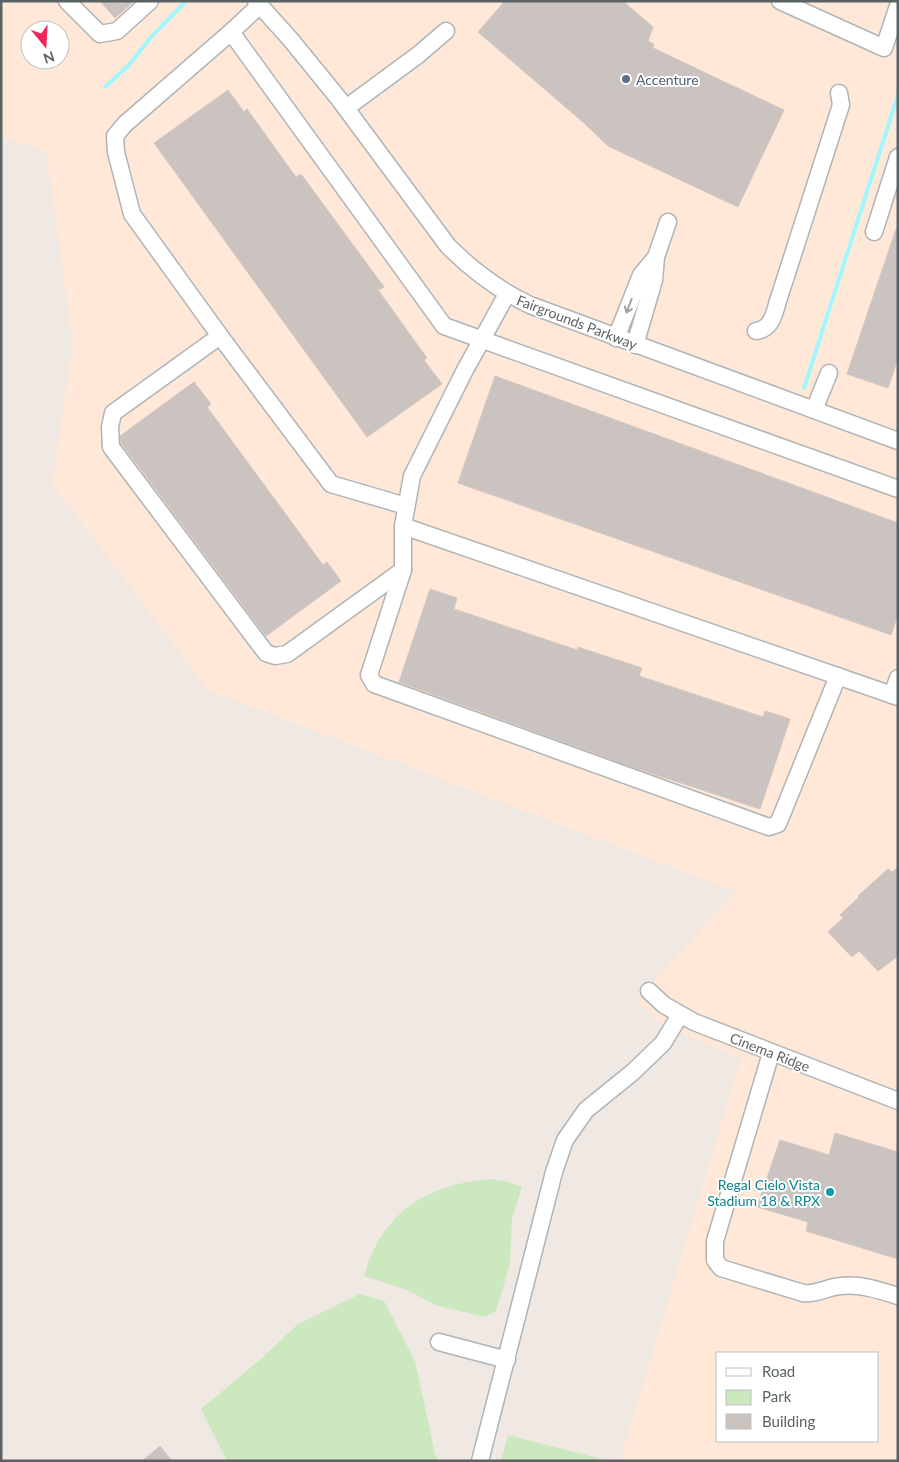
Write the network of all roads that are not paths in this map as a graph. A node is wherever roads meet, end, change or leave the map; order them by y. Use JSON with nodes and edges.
{"nodes":[{"id":1,"x":67,"y":1,"type":"edge"},
{"id":2,"x":150,"y":1,"type":"edge"},
{"id":3,"x":780,"y":1,"type":"edge"},
{"id":4,"x":258,"y":3,"type":"edge"},
{"id":5,"x":898,"y":6,"type":"edge"},
{"id":6,"x":446,"y":31,"type":"dead end"},
{"id":7,"x":231,"y":32,"type":"junction"},
{"id":8,"x":839,"y":93,"type":"dead end"},
{"id":9,"x":346,"y":108,"type":"junction"},
{"id":10,"x":898,"y":157,"type":"edge"},
{"id":11,"x":668,"y":222,"type":"dead end"},
{"id":12,"x":874,"y":232,"type":"dead end"},
{"id":13,"x":656,"y":257,"type":"junction"},
{"id":14,"x":507,"y":294,"type":"junction"},
{"id":15,"x":756,"y":331,"type":"dead end"},
{"id":16,"x":220,"y":336,"type":"junction"},
{"id":17,"x":482,"y":338,"type":"junction"},
{"id":18,"x":616,"y":338,"type":"junction"},
{"id":19,"x":635,"y":345,"type":"junction"},
{"id":20,"x":829,"y":373,"type":"dead end"},
{"id":21,"x":814,"y":410,"type":"junction"},
{"id":22,"x":898,"y":440,"type":"edge"},
{"id":23,"x":898,"y":489,"type":"edge"},
{"id":24,"x":406,"y":506,"type":"junction"},
{"id":25,"x":403,"y":526,"type":"junction"},
{"id":26,"x":403,"y":570,"type":"junction"},
{"id":27,"x":838,"y":676,"type":"junction"},
{"id":28,"x":898,"y":678,"type":"edge"},
{"id":29,"x":895,"y":696,"type":"edge"},
{"id":30,"x":650,"y":991,"type":"dead end"},
{"id":31,"x":680,"y":1015,"type":"junction"},
{"id":32,"x":771,"y":1053,"type":"junction"},
{"id":33,"x":898,"y":1101,"type":"edge"},
{"id":34,"x":898,"y":1296,"type":"edge"},
{"id":35,"x":438,"y":1342,"type":"dead end"},
{"id":36,"x":507,"y":1360,"type":"junction"},
{"id":37,"x":480,"y":1461,"type":"edge"}],
"edges":[{"from":1,"to":2,"type":"street"},
{"from":3,"to":5,"type":"street"},
{"from":4,"to":7,"type":"street"},
{"from":4,"to":9,"type":"street","name":"Fairgrounds Parkway"},
{"from":6,"to":9,"type":"street"},
{"from":7,"to":16,"type":"street"},
{"from":7,"to":17,"type":"street"},
{"from":8,"to":15,"type":"street"},
{"from":9,"to":14,"type":"street","name":"Fairgrounds Parkway"},
{"from":10,"to":12,"type":"street"},
{"from":11,"to":13,"type":"street"},
{"from":13,"to":18,"type":"street","one_way":true},
{"from":13,"to":19,"type":"street"},
{"from":14,"to":17,"type":"street"},
{"from":14,"to":18,"type":"street","name":"Fairgrounds Parkway"},
{"from":16,"to":24,"type":"street"},
{"from":16,"to":26,"type":"street"},
{"from":17,"to":23,"type":"street"},
{"from":17,"to":24,"type":"street"},
{"from":18,"to":19,"type":"street","name":"Fairgrounds Parkway"},
{"from":19,"to":21,"type":"street","name":"Fairgrounds Parkway"},
{"from":20,"to":21,"type":"street"},
{"from":21,"to":22,"type":"street","name":"Fairgrounds Parkway"},
{"from":24,"to":25,"type":"street"},
{"from":25,"to":26,"type":"street"},
{"from":25,"to":27,"type":"street"},
{"from":26,"to":27,"type":"street"},
{"from":27,"to":29,"type":"street"},
{"from":28,"to":29,"type":"street"},
{"from":30,"to":31,"type":"street","name":"Cinema Ridge"},
{"from":31,"to":32,"type":"street","name":"Cinema Ridge"},
{"from":31,"to":36,"type":"street"},
{"from":32,"to":33,"type":"street","name":"Cinema Ridge"},
{"from":32,"to":34,"type":"street"},
{"from":35,"to":36,"type":"street"},
{"from":36,"to":37,"type":"street"}]}
